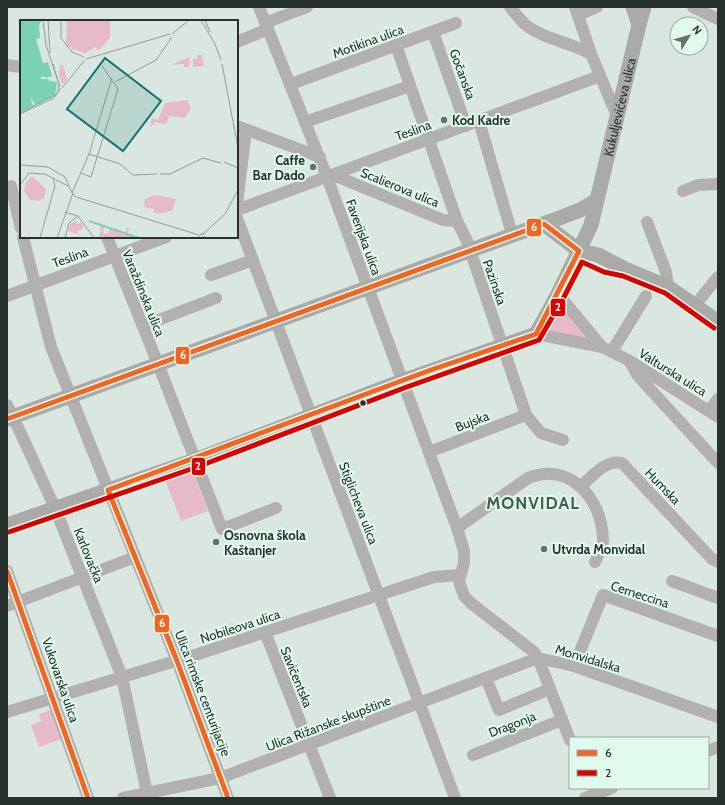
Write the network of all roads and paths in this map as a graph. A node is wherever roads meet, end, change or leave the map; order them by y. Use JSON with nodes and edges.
{"nodes":[{"id":1,"x":259,"y":7,"type":"edge"},
{"id":2,"x":307,"y":7,"type":"edge"},
{"id":3,"x":510,"y":7,"type":"edge"},
{"id":4,"x":597,"y":7,"type":"edge"},
{"id":5,"x":633,"y":7,"type":"edge"},
{"id":6,"x":644,"y":7,"type":"edge"},
{"id":7,"x":693,"y":7,"type":"edge"},
{"id":8,"x":576,"y":11,"type":"edge"},
{"id":9,"x":718,"y":19,"type":"edge"},
{"id":10,"x":456,"y":23,"type":"dead end"},
{"id":11,"x":639,"y":25,"type":"junction"},
{"id":12,"x":267,"y":26,"type":"junction"},
{"id":13,"x":433,"y":32,"type":"junction"},
{"id":14,"x":238,"y":41,"type":"edge"},
{"id":15,"x":396,"y":45,"type":"junction"},
{"id":16,"x":591,"y":54,"type":"junction"},
{"id":17,"x":7,"y":64,"type":"edge"},
{"id":18,"x":20,"y":67,"type":"edge"},
{"id":19,"x":600,"y":76,"type":"junction"},
{"id":20,"x":291,"y":84,"type":"junction"},
{"id":21,"x":410,"y":86,"type":"junction"},
{"id":22,"x":616,"y":116,"type":"junction"},
{"id":23,"x":479,"y":121,"type":"junction"},
{"id":24,"x":305,"y":122,"type":"junction"},
{"id":25,"x":466,"y":126,"type":"junction"},
{"id":26,"x":241,"y":128,"type":"edge"},
{"id":27,"x":429,"y":139,"type":"junction"},
{"id":28,"x":320,"y":157,"type":"junction"},
{"id":29,"x":330,"y":176,"type":"junction"},
{"id":30,"x":718,"y":184,"type":"edge"},
{"id":31,"x":238,"y":185,"type":"edge"},
{"id":32,"x":13,"y":186,"type":"edge"},
{"id":33,"x":599,"y":189,"type":"junction"},
{"id":34,"x":683,"y":191,"type":"dead end"},
{"id":35,"x":592,"y":203,"type":"junction"},
{"id":36,"x":238,"y":210,"type":"edge"},
{"id":37,"x":238,"y":221,"type":"edge"},
{"id":38,"x":457,"y":221,"type":"junction"},
{"id":39,"x":647,"y":222,"type":"dead end"},
{"id":40,"x":20,"y":223,"type":"edge"},
{"id":41,"x":544,"y":224,"type":"junction"},
{"id":42,"x":588,"y":232,"type":"junction"},
{"id":43,"x":512,"y":234,"type":"junction"},
{"id":44,"x":23,"y":238,"type":"edge"},
{"id":45,"x":107,"y":238,"type":"edge"},
{"id":46,"x":163,"y":238,"type":"edge"},
{"id":47,"x":470,"y":250,"type":"junction"},
{"id":48,"x":579,"y":251,"type":"junction"},
{"id":49,"x":114,"y":256,"type":"junction"},
{"id":50,"x":598,"y":256,"type":"junction"},
{"id":51,"x":253,"y":260,"type":"junction"},
{"id":52,"x":625,"y":270,"type":"junction"},
{"id":53,"x":211,"y":275,"type":"dead end"},
{"id":54,"x":718,"y":277,"type":"edge"},
{"id":55,"x":36,"y":285,"type":"junction"},
{"id":56,"x":668,"y":287,"type":"junction"},
{"id":57,"x":368,"y":288,"type":"junction"},
{"id":58,"x":558,"y":294,"type":"junction"},
{"id":59,"x":7,"y":296,"type":"edge"},
{"id":60,"x":646,"y":296,"type":"dead end"},
{"id":61,"x":216,"y":298,"type":"dead end"},
{"id":62,"x":695,"y":305,"type":"junction"},
{"id":63,"x":276,"y":321,"type":"junction"},
{"id":64,"x":718,"y":322,"type":"edge"},
{"id":65,"x":143,"y":326,"type":"junction"},
{"id":66,"x":536,"y":334,"type":"junction"},
{"id":67,"x":502,"y":345,"type":"junction"},
{"id":68,"x":607,"y":349,"type":"junction"},
{"id":69,"x":630,"y":361,"type":"junction"},
{"id":70,"x":402,"y":380,"type":"junction"},
{"id":71,"x":71,"y":396,"type":"junction"},
{"id":72,"x":718,"y":399,"type":"edge"},
{"id":73,"x":10,"y":414,"type":"edge"},
{"id":74,"x":714,"y":414,"type":"edge"},
{"id":75,"x":526,"y":415,"type":"junction"},
{"id":76,"x":310,"y":416,"type":"junction"},
{"id":77,"x":564,"y":440,"type":"dead end"},
{"id":78,"x":429,"y":452,"type":"junction"},
{"id":79,"x":195,"y":460,"type":"junction"},
{"id":80,"x":718,"y":463,"type":"edge"},
{"id":81,"x":582,"y":486,"type":"junction"},
{"id":82,"x":108,"y":490,"type":"junction"},
{"id":83,"x":55,"y":508,"type":"junction"},
{"id":84,"x":276,"y":508,"type":"dead end"},
{"id":85,"x":7,"y":524,"type":"edge"},
{"id":86,"x":457,"y":528,"type":"junction"},
{"id":87,"x":135,"y":556,"type":"junction"},
{"id":88,"x":596,"y":562,"type":"dead end"},
{"id":89,"x":718,"y":562,"type":"edge"},
{"id":90,"x":7,"y":571,"type":"edge"},
{"id":91,"x":459,"y":575,"type":"junction"},
{"id":92,"x":83,"y":577,"type":"junction"},
{"id":93,"x":672,"y":581,"type":"dead end"},
{"id":94,"x":378,"y":595,"type":"junction"},
{"id":95,"x":718,"y":598,"type":"edge"},
{"id":96,"x":19,"y":602,"type":"junction"},
{"id":97,"x":7,"y":606,"type":"edge"},
{"id":98,"x":264,"y":632,"type":"junction"},
{"id":99,"x":718,"y":636,"type":"edge"},
{"id":100,"x":538,"y":658,"type":"junction"},
{"id":101,"x":177,"y":661,"type":"junction"},
{"id":102,"x":574,"y":666,"type":"junction"},
{"id":103,"x":122,"y":677,"type":"junction"},
{"id":104,"x":486,"y":678,"type":"junction"},
{"id":105,"x":550,"y":689,"type":"junction"},
{"id":106,"x":52,"y":698,"type":"junction"},
{"id":107,"x":419,"y":703,"type":"junction"},
{"id":108,"x":7,"y":712,"type":"edge"},
{"id":109,"x":718,"y":716,"type":"edge"},
{"id":110,"x":562,"y":720,"type":"junction"},
{"id":111,"x":569,"y":738,"type":"edge"},
{"id":112,"x":309,"y":745,"type":"junction"},
{"id":113,"x":473,"y":755,"type":"dead end"},
{"id":114,"x":220,"y":778,"type":"junction"},
{"id":115,"x":609,"y":789,"type":"edge"},
{"id":116,"x":147,"y":793,"type":"junction"},
{"id":117,"x":589,"y":795,"type":"edge"},
{"id":118,"x":88,"y":798,"type":"edge"},
{"id":119,"x":123,"y":798,"type":"edge"},
{"id":120,"x":228,"y":798,"type":"edge"},
{"id":121,"x":330,"y":798,"type":"edge"},
{"id":122,"x":455,"y":798,"type":"edge"}],
"edges":[{"from":1,"to":12,"type":"street","name":"Faverijska ulica"},
{"from":2,"to":12,"type":"street"},
{"from":3,"to":16,"type":"street"},
{"from":4,"to":8,"type":"street"},
{"from":5,"to":11,"type":"main road"},
{"from":6,"to":11,"type":"main road","name":"Kukuljevićeva ulica"},
{"from":7,"to":9,"type":"street"},
{"from":8,"to":16,"type":"street"},
{"from":10,"to":13,"type":"street","name":"Motikina ulica"},
{"from":11,"to":22,"type":"main road","name":"Kukuljevićeva ulica"},
{"from":12,"to":14,"type":"street"},
{"from":12,"to":20,"type":"street","name":"Faverijska ulica"},
{"from":13,"to":15,"type":"street","name":"Motikina ulica"},
{"from":13,"to":25,"type":"street","name":"Gočanska"},
{"from":15,"to":20,"type":"street","name":"Motikina ulica"},
{"from":15,"to":21,"type":"street","name":"Pazinska"},
{"from":16,"to":19,"type":"street"},
{"from":17,"to":18,"type":"street"},
{"from":19,"to":22,"type":"street"},
{"from":19,"to":23,"type":"street","name":"Teslina"},
{"from":20,"to":24,"type":"street","name":"Faverijska ulica"},
{"from":21,"to":24,"type":"street"},
{"from":21,"to":27,"type":"street","name":"Pazinska"},
{"from":22,"to":33,"type":"main road","name":"Kukuljevićeva ulica"},
{"from":23,"to":25,"type":"street","name":"Teslina"},
{"from":23,"to":43,"type":"street"},
{"from":24,"to":28,"type":"street","name":"Faverijska ulica"},
{"from":25,"to":27,"type":"street","name":"Teslina"},
{"from":26,"to":28,"type":"street"},
{"from":26,"to":31,"type":"street"},
{"from":27,"to":29,"type":"street","name":"Teslina"},
{"from":27,"to":38,"type":"street","name":"Pazinska"},
{"from":28,"to":29,"type":"street","name":"Faverijska ulica"},
{"from":29,"to":36,"type":"street","name":"Teslina"},
{"from":29,"to":38,"type":"street","name":"Scalierova ulica"},
{"from":29,"to":57,"type":"street","name":"Faverijska ulica"},
{"from":30,"to":34,"type":"street"},
{"from":32,"to":40,"type":"street"},
{"from":33,"to":35,"type":"main road","name":"Kukuljevićeva ulica"},
{"from":33,"to":42,"type":"main road","name":"Kukuljevićeva ulica"},
{"from":35,"to":41,"type":"main road"},
{"from":35,"to":48,"type":"main road","name":"Kukuljevićeva ulica"},
{"from":37,"to":51,"type":"street","name":"Stiglicheva ulica"},
{"from":38,"to":47,"type":"street","name":"Pazinska"},
{"from":39,"to":56,"type":"street"},
{"from":41,"to":43,"type":"main road"},
{"from":41,"to":48,"type":"main road"},
{"from":42,"to":48,"type":"main road","name":"Kukuljevićeva ulica"},
{"from":42,"to":50,"type":"main road"},
{"from":43,"to":47,"type":"main road"},
{"from":44,"to":55,"type":"street","name":"Ulica rimske centurijacije"},
{"from":45,"to":49,"type":"street","name":"Varaždinska ulica"},
{"from":46,"to":49,"type":"street","name":"Teslina"},
{"from":47,"to":57,"type":"main road"},
{"from":47,"to":67,"type":"street","name":"Pazinska"},
{"from":48,"to":50,"type":"main road"},
{"from":48,"to":52,"type":"main road"},
{"from":48,"to":58,"type":"main road"},
{"from":49,"to":55,"type":"street","name":"Teslina"},
{"from":49,"to":65,"type":"street","name":"Varaždinska ulica"},
{"from":50,"to":52,"type":"main road"},
{"from":51,"to":53,"type":"street"},
{"from":51,"to":63,"type":"street","name":"Stiglicheva ulica"},
{"from":52,"to":56,"type":"main road"},
{"from":54,"to":62,"type":"street"},
{"from":55,"to":59,"type":"street","name":"Teslina"},
{"from":55,"to":71,"type":"street","name":"Ulica rimske centurijacije"},
{"from":56,"to":62,"type":"main road"},
{"from":57,"to":63,"type":"main road"},
{"from":57,"to":70,"type":"street","name":"Faverijska ulica"},
{"from":58,"to":66,"type":"main road"},
{"from":58,"to":68,"type":"street"},
{"from":60,"to":68,"type":"street"},
{"from":61,"to":65,"type":"street"},
{"from":62,"to":64,"type":"main road"},
{"from":63,"to":71,"type":"main road"},
{"from":63,"to":76,"type":"street","name":"Stiglicheva ulica"},
{"from":65,"to":79,"type":"street","name":"Varaždinska ulica"},
{"from":66,"to":67,"type":"main road"},
{"from":66,"to":68,"type":"street"},
{"from":67,"to":70,"type":"main road"},
{"from":67,"to":75,"type":"street","name":"Pazinska"},
{"from":68,"to":69,"type":"street","name":"Valturska ulica"},
{"from":69,"to":74,"type":"street","name":"Valturska ulica"},
{"from":69,"to":80,"type":"street"},
{"from":70,"to":76,"type":"main road"},
{"from":70,"to":78,"type":"street","name":"Faverijska ulica"},
{"from":71,"to":73,"type":"main road"},
{"from":71,"to":82,"type":"street","name":"Ulica rimske centurijacije"},
{"from":72,"to":74,"type":"street"},
{"from":73,"to":83,"type":"street","name":"Karlovačka"},
{"from":75,"to":77,"type":"street","name":"Pazinska"},
{"from":75,"to":78,"type":"street","name":"Bujska"},
{"from":76,"to":79,"type":"main road"},
{"from":76,"to":94,"type":"street","name":"Stiglicheva ulica"},
{"from":78,"to":86,"type":"street","name":"Faverijska ulica"},
{"from":79,"to":82,"type":"main road"},
{"from":79,"to":84,"type":"street","name":"Varaždinska ulica"},
{"from":81,"to":86,"type":"street"},
{"from":81,"to":88,"type":"street"},
{"from":81,"to":89,"type":"street","name":"Humska"},
{"from":82,"to":83,"type":"main road"},
{"from":82,"to":87,"type":"street","name":"Ulica rimske centurijacije"},
{"from":83,"to":85,"type":"main road"},
{"from":83,"to":92,"type":"street","name":"Karlovačka"},
{"from":86,"to":91,"type":"street","name":"Faverijska ulica"},
{"from":87,"to":92,"type":"street"},
{"from":87,"to":101,"type":"street","name":"Ulica rimske centurijacije"},
{"from":90,"to":96,"type":"street","name":"Vukovarska ulica"},
{"from":91,"to":94,"type":"street","name":"Nobileova ulica"},
{"from":91,"to":100,"type":"street","name":"Monvidalska"},
{"from":92,"to":96,"type":"street"},
{"from":92,"to":103,"type":"street","name":"Karlovačka"},
{"from":93,"to":95,"type":"street","name":"Cerneccina"},
{"from":94,"to":98,"type":"street","name":"Nobileova ulica"},
{"from":94,"to":107,"type":"street","name":"Stiglicheva ulica"},
{"from":96,"to":97,"type":"street"},
{"from":96,"to":106,"type":"street","name":"Vukovarska ulica"},
{"from":98,"to":101,"type":"street","name":"Nobileova ulica"},
{"from":98,"to":112,"type":"street","name":"Savičentska"},
{"from":99,"to":102,"type":"street","name":"Cerneccina"},
{"from":100,"to":102,"type":"street","name":"Monvidalska"},
{"from":100,"to":104,"type":"street","name":"Ulica Rižanske skupštine"},
{"from":100,"to":105,"type":"street"},
{"from":101,"to":103,"type":"street","name":"Nobileova ulica"},
{"from":101,"to":114,"type":"street","name":"Ulica rimske centurijacije"},
{"from":102,"to":109,"type":"street","name":"Monvidalska"},
{"from":103,"to":106,"type":"street","name":"Nobileova ulica"},
{"from":103,"to":116,"type":"street","name":"Karlovačka"},
{"from":104,"to":105,"type":"street"},
{"from":104,"to":107,"type":"street","name":"Ulica Rižanske skupštine"},
{"from":105,"to":110,"type":"street"},
{"from":106,"to":108,"type":"street","name":"Nobileova ulica"},
{"from":106,"to":118,"type":"street","name":"Vukovarska ulica"},
{"from":107,"to":112,"type":"street","name":"Ulica Rižanske skupštine"},
{"from":107,"to":122,"type":"street","name":"Stiglicheva ulica"},
{"from":110,"to":111,"type":"street"},
{"from":110,"to":113,"type":"street","name":"Dragonja"},
{"from":112,"to":114,"type":"street","name":"Ulica Rižanske skupštine"},
{"from":112,"to":121,"type":"street","name":"Savičentska"},
{"from":114,"to":116,"type":"street","name":"Ulica Rižanske skupštine"},
{"from":114,"to":120,"type":"street","name":"Ulica rimske centurijacije"},
{"from":115,"to":117,"type":"street"},
{"from":116,"to":119,"type":"street","name":"Ulica Rižanske skupštine"}]}
